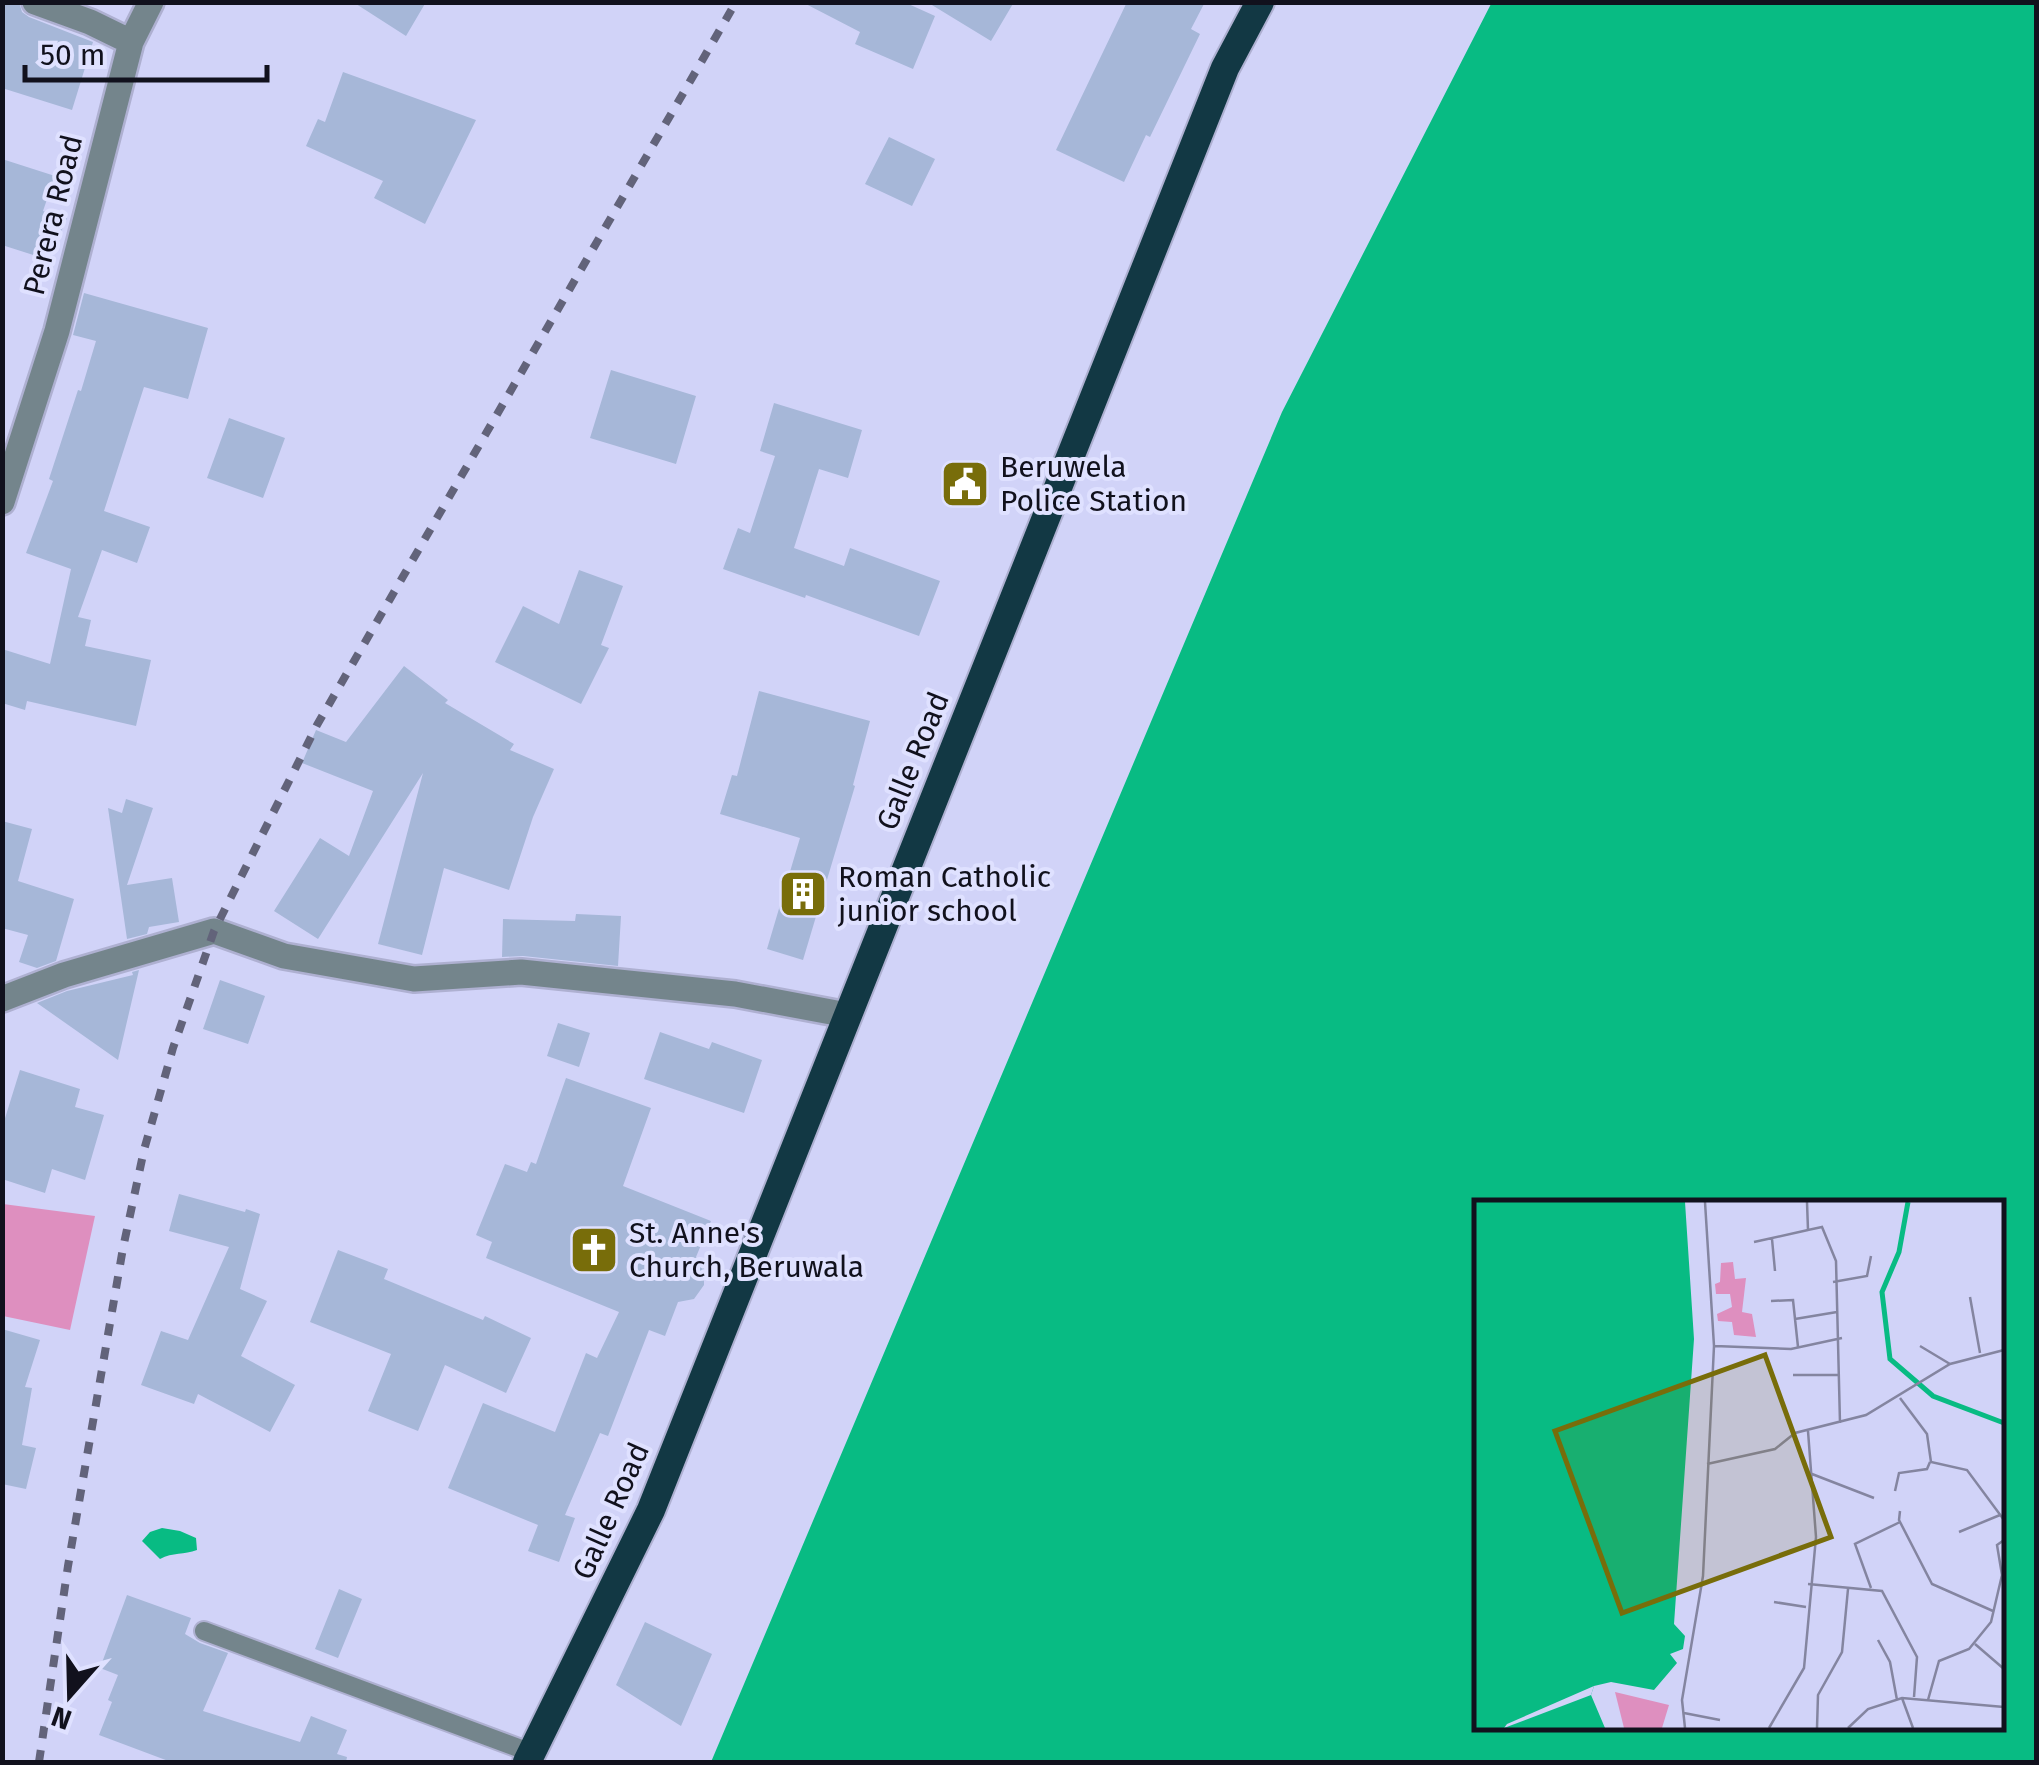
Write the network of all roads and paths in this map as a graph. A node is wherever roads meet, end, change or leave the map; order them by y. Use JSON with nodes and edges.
{"nodes":[{"id":1,"x":35,"y":2,"type":"edge"},
{"id":2,"x":151,"y":2,"type":"edge"},
{"id":3,"x":1260,"y":2,"type":"edge"},
{"id":4,"x":131,"y":42,"type":"junction"},
{"id":5,"x":2,"y":502,"type":"edge"},
{"id":6,"x":2,"y":999,"type":"edge"},
{"id":7,"x":847,"y":1014,"type":"junction"},
{"id":8,"x":204,"y":1630,"type":"dead end"},
{"id":9,"x":529,"y":1758,"type":"edge"}],
"edges":[{"from":1,"to":4,"type":"street"},
{"from":2,"to":4,"type":"street","name":"Perera Road"},
{"from":3,"to":7,"type":"highway","name":"Galle Road"},
{"from":4,"to":5,"type":"street","name":"Perera Road"},
{"from":6,"to":7,"type":"street"},
{"from":7,"to":9,"type":"highway","name":"Galle Road"},
{"from":8,"to":9,"type":"lane"}]}
